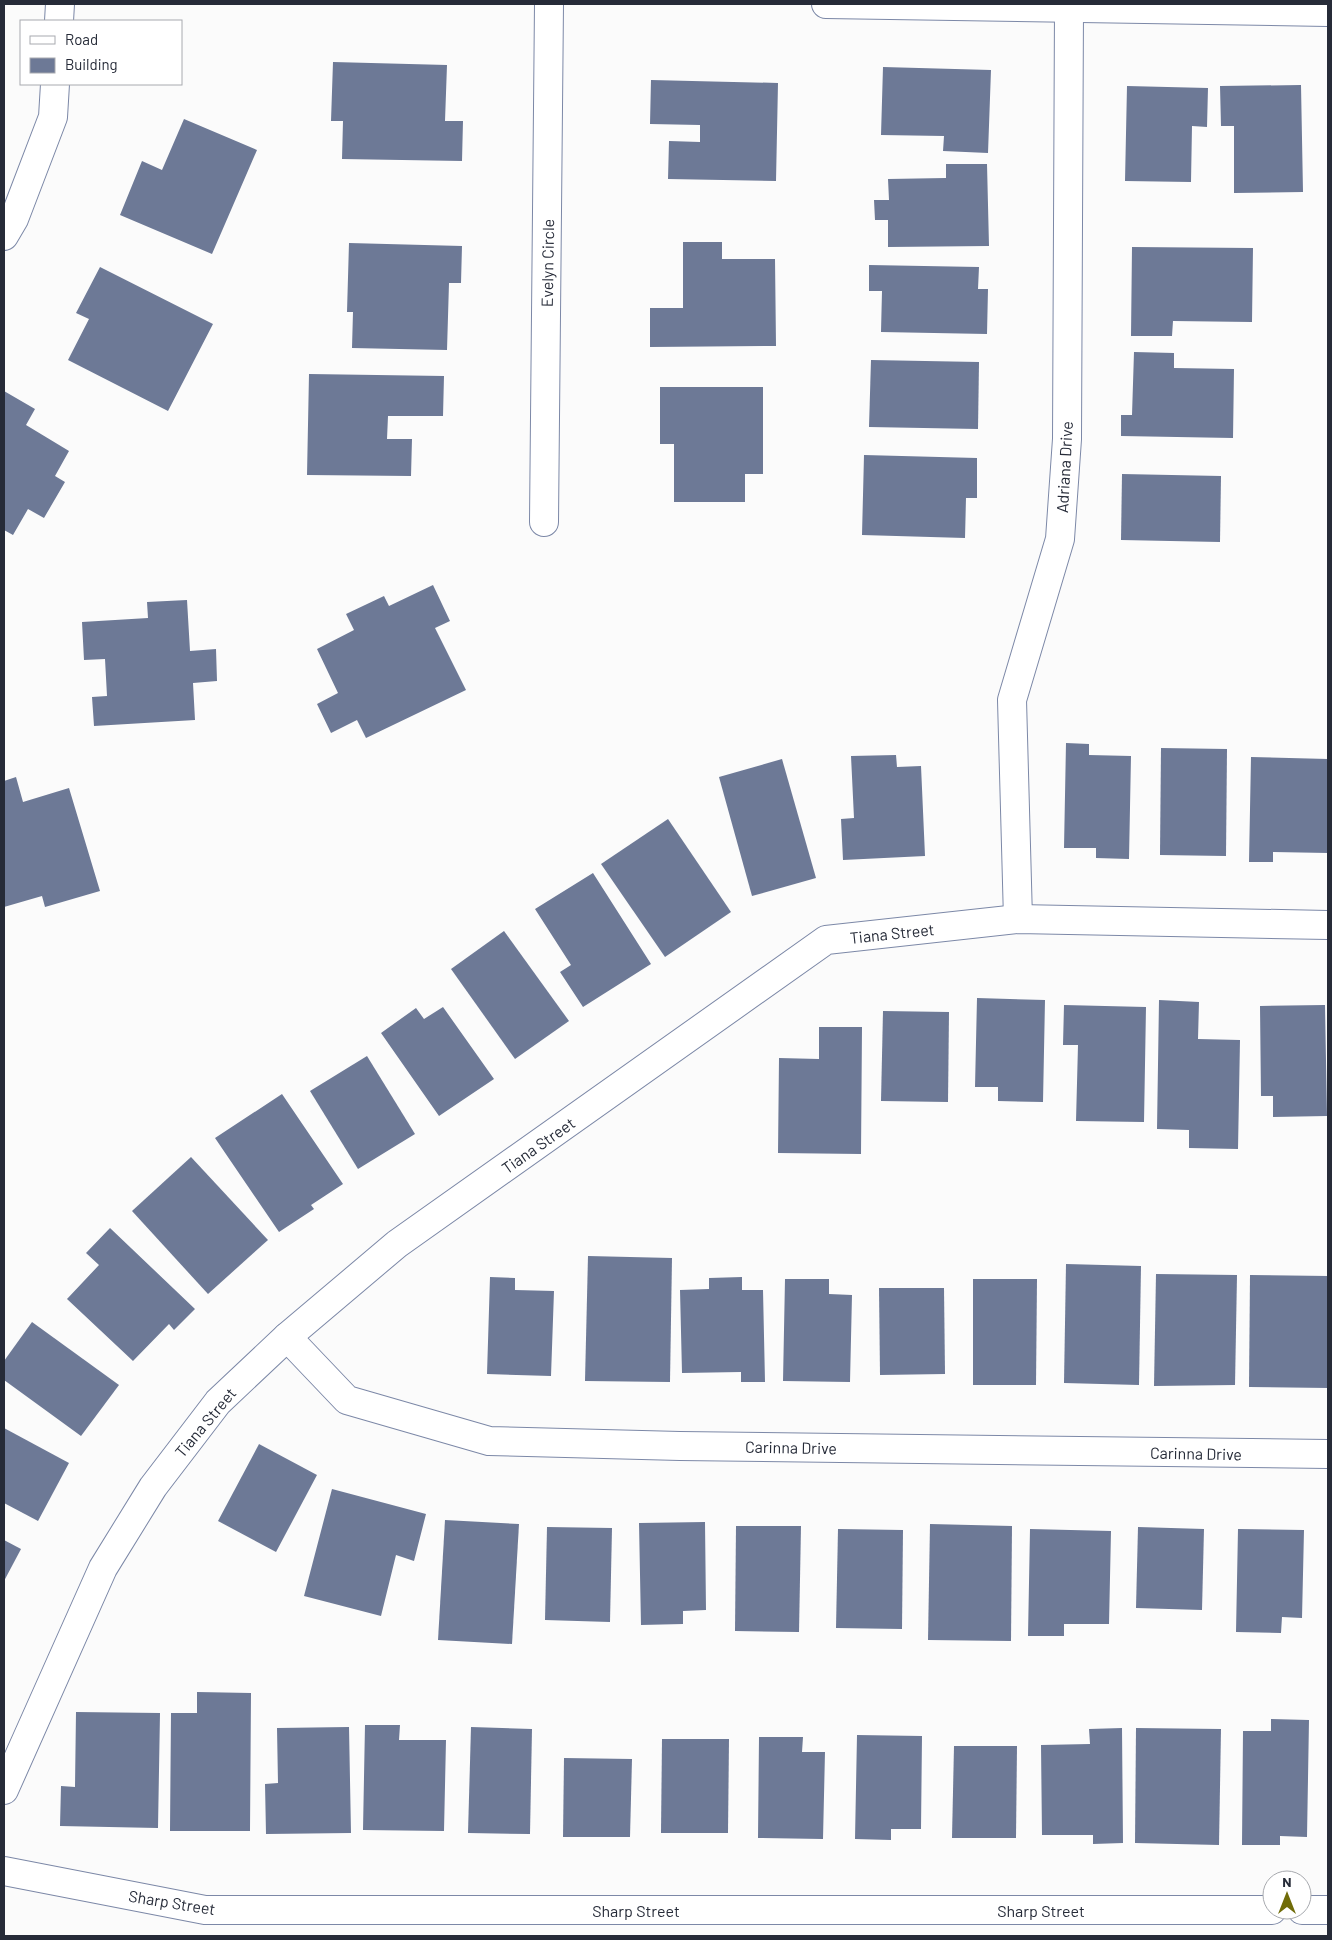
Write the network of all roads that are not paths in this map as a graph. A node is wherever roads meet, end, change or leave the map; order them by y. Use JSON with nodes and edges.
{"nodes":[{"id":1,"x":60,"y":4,"type":"edge"},
{"id":2,"x":549,"y":4,"type":"edge"},
{"id":3,"x":826,"y":4,"type":"edge"},
{"id":4,"x":1069,"y":8,"type":"junction"},
{"id":5,"x":1328,"y":12,"type":"edge"},
{"id":6,"x":59,"y":20,"type":"edge"},
{"id":7,"x":55,"y":85,"type":"edge"},
{"id":8,"x":4,"y":236,"type":"edge"},
{"id":9,"x":544,"y":522,"type":"dead end"},
{"id":10,"x":1018,"y":919,"type":"junction"},
{"id":11,"x":1328,"y":925,"type":"edge"},
{"id":12,"x":287,"y":1337,"type":"junction"},
{"id":13,"x":1328,"y":1454,"type":"edge"},
{"id":14,"x":4,"y":1790,"type":"edge"},
{"id":15,"x":4,"y":1871,"type":"edge"},
{"id":16,"x":1262,"y":1910,"type":"edge"},
{"id":17,"x":1312,"y":1910,"type":"edge"},
{"id":18,"x":1328,"y":1910,"type":"edge"}],
"edges":[{"from":1,"to":6,"type":"street"},
{"from":2,"to":9,"type":"street","name":"Evelyn Circle"},
{"from":3,"to":4,"type":"street"},
{"from":4,"to":5,"type":"street"},
{"from":4,"to":10,"type":"street","name":"Adriana Drive"},
{"from":7,"to":8,"type":"street"},
{"from":10,"to":11,"type":"street","name":"Tiana Street"},
{"from":10,"to":12,"type":"street","name":"Tiana Street"},
{"from":12,"to":13,"type":"street","name":"Carinna Drive"},
{"from":12,"to":14,"type":"street","name":"Tiana Street"},
{"from":15,"to":16,"type":"street","name":"Sharp Street"},
{"from":17,"to":18,"type":"street"}]}
